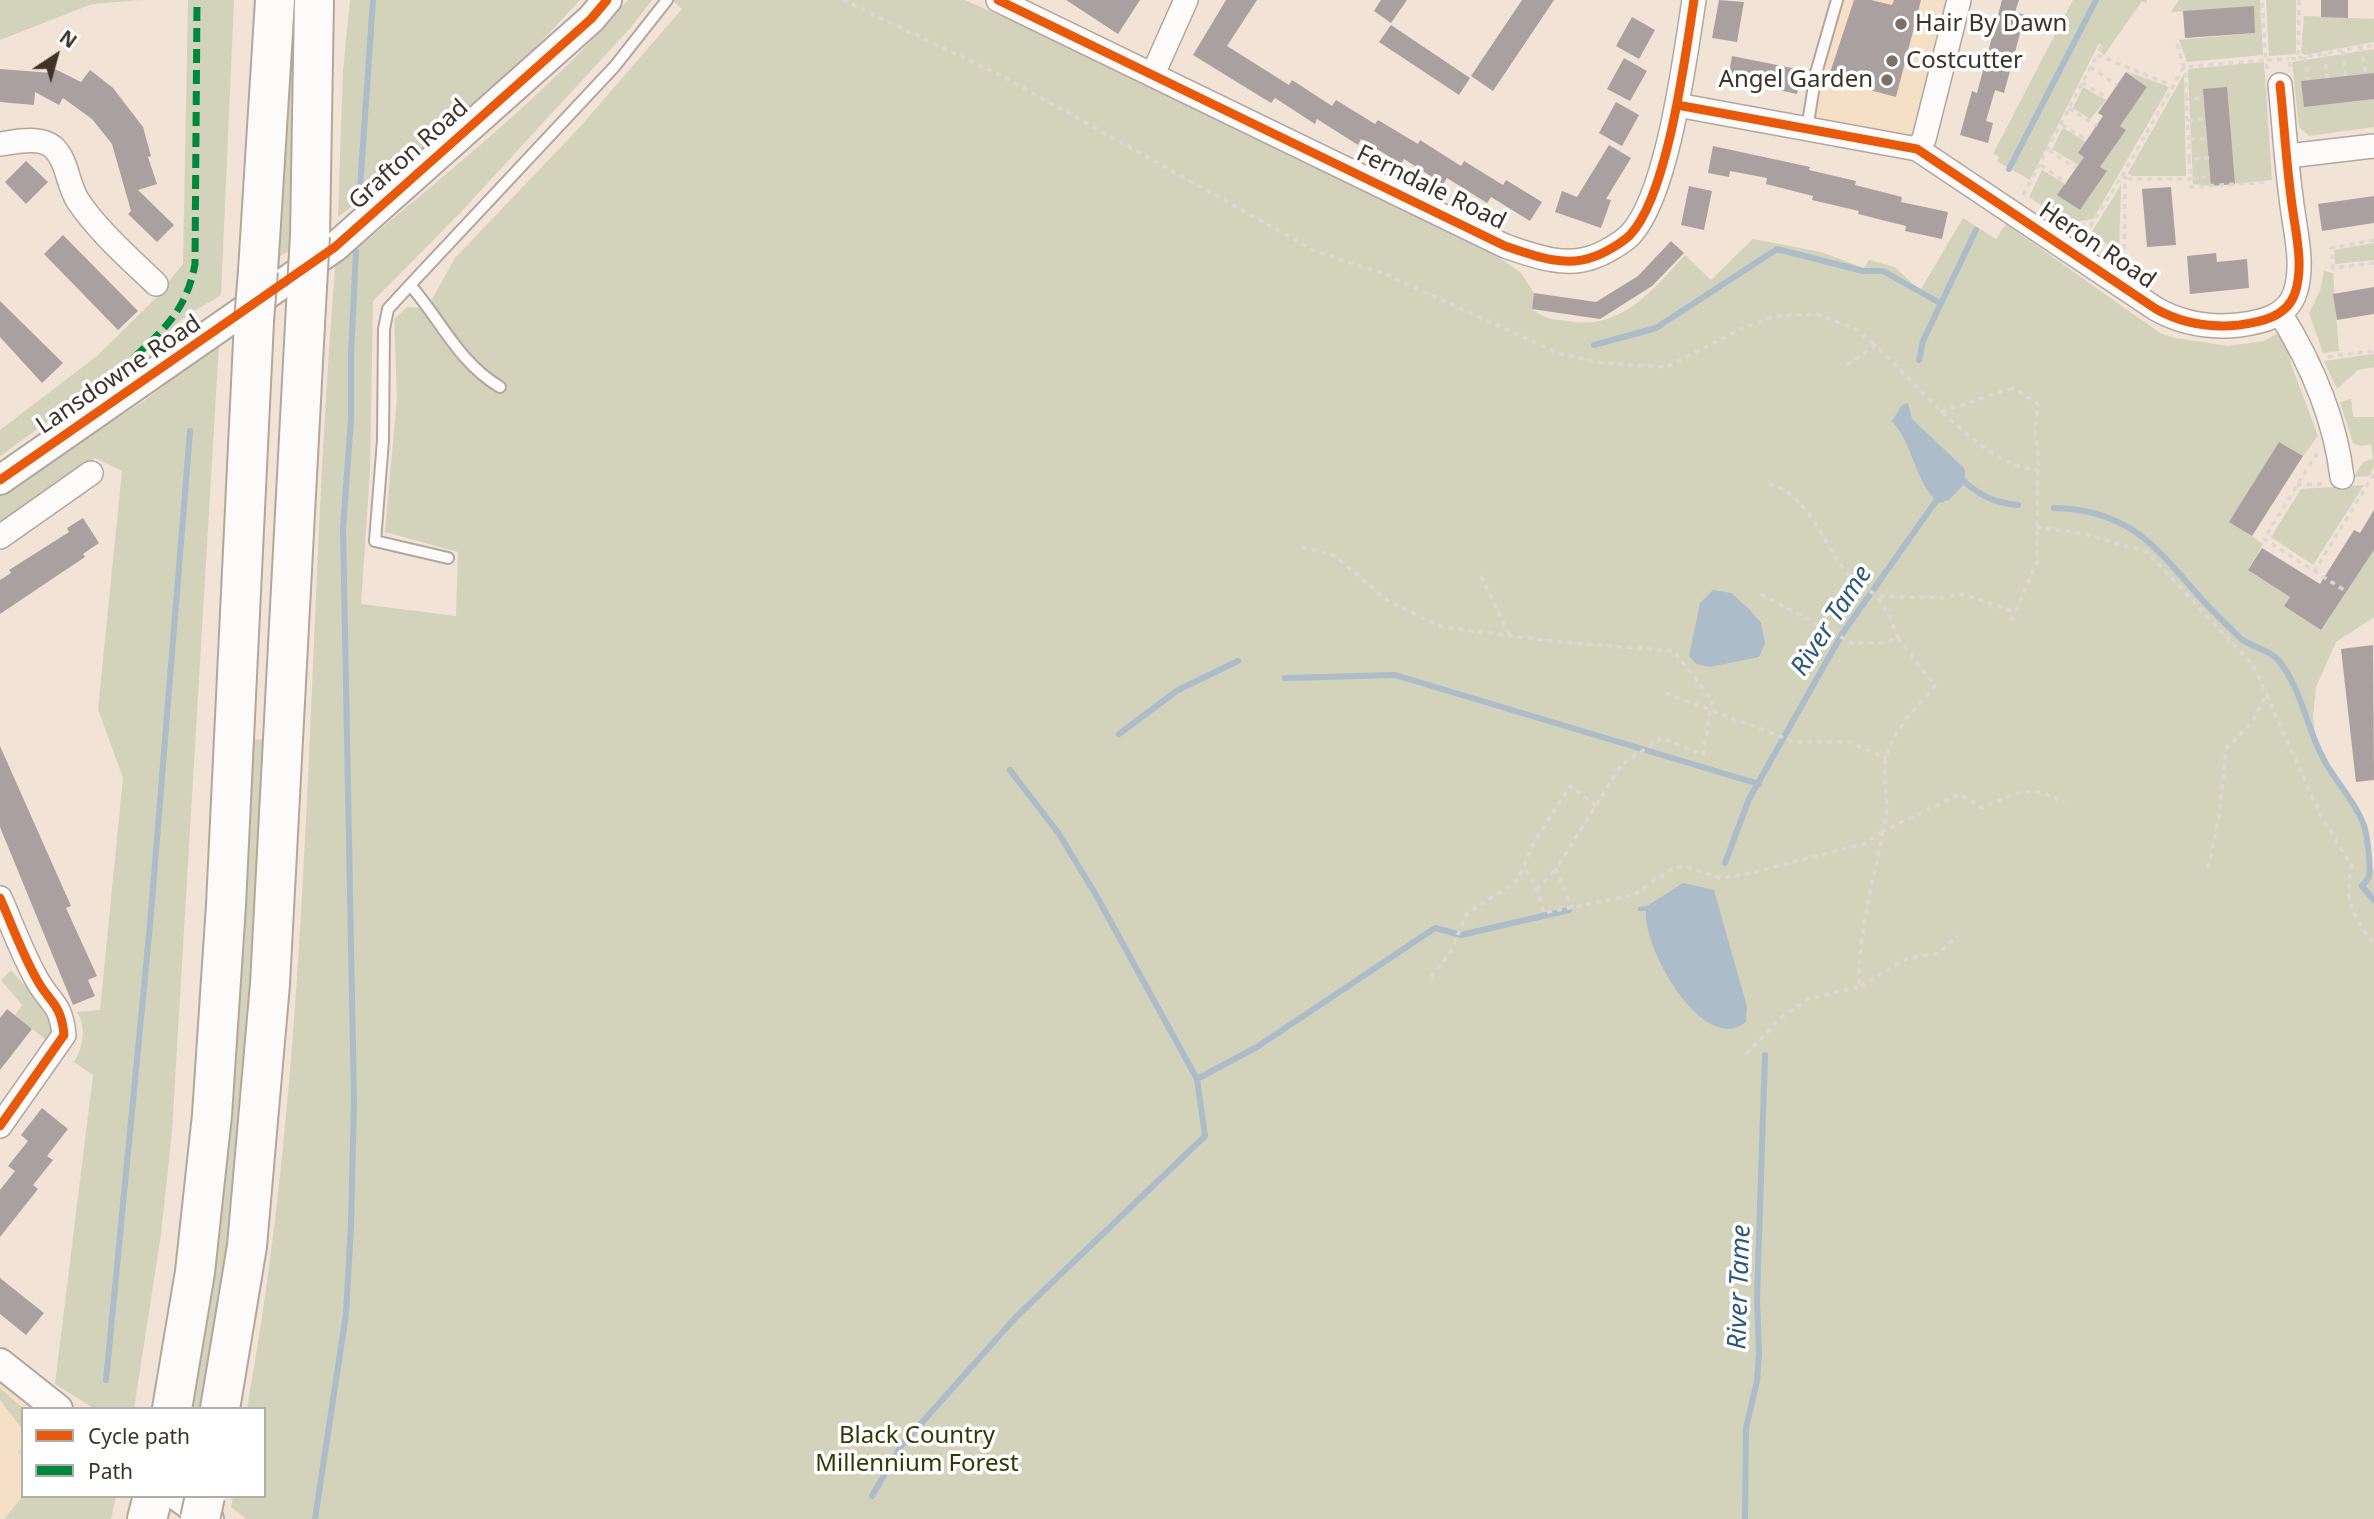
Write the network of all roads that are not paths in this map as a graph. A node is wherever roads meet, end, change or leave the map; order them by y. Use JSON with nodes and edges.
{"nodes":[{"id":1,"x":275,"y":0,"type":"edge"},
{"id":2,"x":314,"y":0,"type":"edge"},
{"id":3,"x":607,"y":0,"type":"edge"},
{"id":4,"x":667,"y":0,"type":"edge"},
{"id":5,"x":998,"y":0,"type":"edge"},
{"id":6,"x":1186,"y":0,"type":"edge"},
{"id":7,"x":1694,"y":0,"type":"edge"},
{"id":8,"x":1837,"y":0,"type":"edge"},
{"id":9,"x":1959,"y":0,"type":"edge"},
{"id":10,"x":1153,"y":74,"type":"junction"},
{"id":11,"x":2286,"y":79,"type":"road end"},
{"id":12,"x":1677,"y":105,"type":"junction"},
{"id":13,"x":1807,"y":129,"type":"junction"},
{"id":14,"x":0,"y":144,"type":"edge"},
{"id":15,"x":2374,"y":146,"type":"edge"},
{"id":16,"x":1917,"y":149,"type":"junction"},
{"id":17,"x":2288,"y":156,"type":"junction"},
{"id":18,"x":156,"y":284,"type":"dead end"},
{"id":19,"x":410,"y":285,"type":"junction"},
{"id":20,"x":2280,"y":313,"type":"junction"},
{"id":21,"x":240,"y":323,"type":"junction"},
{"id":22,"x":500,"y":387,"type":"dead end"},
{"id":23,"x":2341,"y":458,"type":"road end"},
{"id":24,"x":91,"y":472,"type":"dead end"},
{"id":25,"x":0,"y":480,"type":"edge"},
{"id":26,"x":0,"y":537,"type":"edge"},
{"id":27,"x":448,"y":558,"type":"dead end"},
{"id":28,"x":0,"y":898,"type":"edge"},
{"id":29,"x":0,"y":1126,"type":"edge"},
{"id":30,"x":0,"y":1363,"type":"edge"},
{"id":31,"x":55,"y":1407,"type":"edge"},
{"id":32,"x":172,"y":1407,"type":"edge"},
{"id":33,"x":220,"y":1407,"type":"edge"},
{"id":34,"x":205,"y":1498,"type":"edge"},
{"id":35,"x":157,"y":1504,"type":"edge"},
{"id":36,"x":200,"y":1519,"type":"edge"},
{"id":37,"x":209,"y":1519,"type":"edge"}],
"edges":[{"from":1,"to":21,"type":"highway","bridge":true},
{"from":2,"to":33,"type":"highway","bridge":true},
{"from":3,"to":21,"type":"street","name":"Grafton Road"},
{"from":4,"to":19,"type":"lane"},
{"from":5,"to":10,"type":"street","name":"Ferndale Road"},
{"from":6,"to":10,"type":"street"},
{"from":7,"to":12,"type":"street","name":"Ferndale Road"},
{"from":8,"to":13,"type":"lane"},
{"from":9,"to":16,"type":"street"},
{"from":10,"to":12,"type":"street","name":"Ferndale Road"},
{"from":11,"to":17,"type":"street"},
{"from":12,"to":13,"type":"street","name":"Heron Road"},
{"from":13,"to":16,"type":"street","name":"Heron Road"},
{"from":14,"to":18,"type":"street"},
{"from":15,"to":17,"type":"street"},
{"from":16,"to":20,"type":"street","name":"Heron Road"},
{"from":17,"to":20,"type":"street"},
{"from":19,"to":22,"type":"lane"},
{"from":19,"to":27,"type":"lane"},
{"from":20,"to":23,"type":"street"},
{"from":21,"to":25,"type":"street","name":"Lansdowne Road"},
{"from":21,"to":32,"type":"highway"},
{"from":24,"to":26,"type":"street"},
{"from":28,"to":29,"type":"street"},
{"from":30,"to":31,"type":"street"},
{"from":34,"to":36,"type":"highway","bridge":true},
{"from":35,"to":37,"type":"street"}]}
